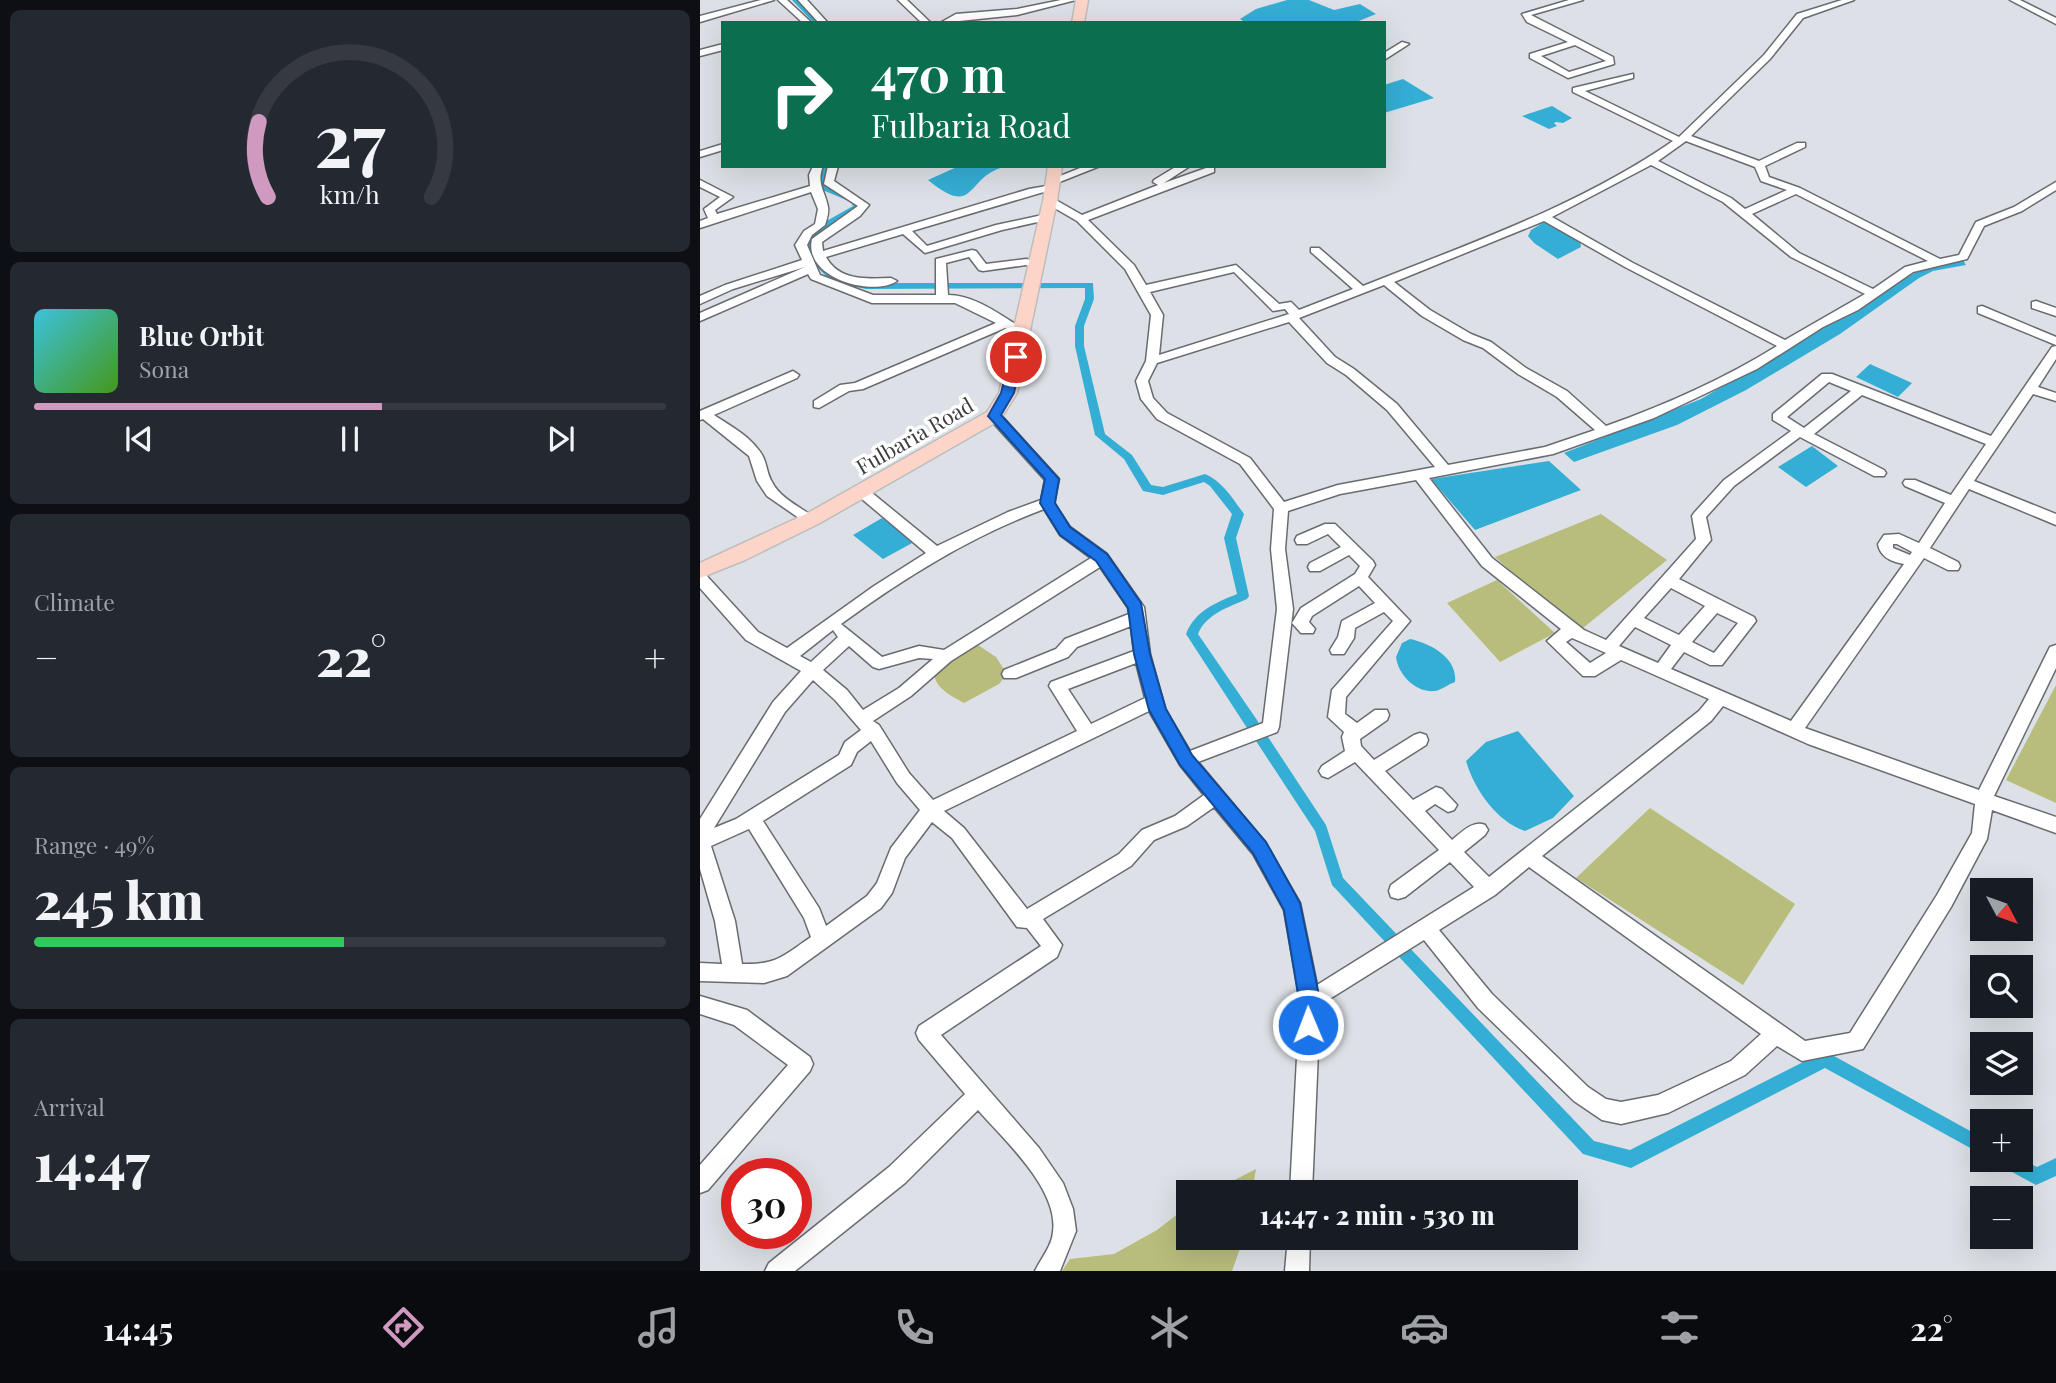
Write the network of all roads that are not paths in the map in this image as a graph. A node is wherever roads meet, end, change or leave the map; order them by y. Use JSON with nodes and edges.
{"nodes":[{"id":1,"x":770,"y":0,"type":"edge"},
{"id":2,"x":782,"y":0,"type":"edge"},
{"id":3,"x":802,"y":0,"type":"edge"},
{"id":4,"x":902,"y":0,"type":"edge"},
{"id":5,"x":1072,"y":0,"type":"edge"},
{"id":6,"x":1082,"y":0,"type":"edge"},
{"id":7,"x":1579,"y":0,"type":"edge"},
{"id":8,"x":1850,"y":0,"type":"edge"},
{"id":9,"x":2014,"y":0,"type":"edge"},
{"id":10,"x":700,"y":19,"type":"edge"},
{"id":11,"x":806,"y":21,"type":"edge"},
{"id":12,"x":822,"y":21,"type":"edge"},
{"id":13,"x":925,"y":21,"type":"edge"},
{"id":14,"x":948,"y":21,"type":"edge"},
{"id":15,"x":1078,"y":21,"type":"edge"},
{"id":16,"x":2056,"y":21,"type":"edge"},
{"id":17,"x":1574,"y":43,"type":"junction"},
{"id":18,"x":1405,"y":44,"type":"dead end"},
{"id":19,"x":721,"y":48,"type":"edge"},
{"id":20,"x":700,"y":53,"type":"edge"},
{"id":21,"x":1386,"y":56,"type":"edge"},
{"id":22,"x":1630,"y":76,"type":"dead end"},
{"id":23,"x":1683,"y":139,"type":"junction"},
{"id":24,"x":1801,"y":145,"type":"dead end"},
{"id":25,"x":721,"y":148,"type":"edge"},
{"id":26,"x":700,"y":153,"type":"edge"},
{"id":27,"x":1651,"y":161,"type":"junction"},
{"id":28,"x":1759,"y":166,"type":"junction"},
{"id":29,"x":817,"y":168,"type":"edge"},
{"id":30,"x":832,"y":168,"type":"edge"},
{"id":31,"x":1090,"y":168,"type":"edge"},
{"id":32,"x":1182,"y":168,"type":"edge"},
{"id":33,"x":1210,"y":170,"type":"dead end"},
{"id":34,"x":700,"y":183,"type":"edge"},
{"id":35,"x":1053,"y":184,"type":"edge"},
{"id":36,"x":2056,"y":185,"type":"edge"},
{"id":37,"x":814,"y":188,"type":"junction"},
{"id":38,"x":1796,"y":190,"type":"junction"},
{"id":39,"x":1142,"y":194,"type":"junction"},
{"id":40,"x":1744,"y":213,"type":"junction"},
{"id":41,"x":1047,"y":217,"type":"junction"},
{"id":42,"x":1545,"y":217,"type":"junction"},
{"id":43,"x":714,"y":218,"type":"junction"},
{"id":44,"x":1081,"y":219,"type":"junction"},
{"id":45,"x":700,"y":225,"type":"edge"},
{"id":46,"x":906,"y":230,"type":"junction"},
{"id":47,"x":1315,"y":250,"type":"dead end"},
{"id":48,"x":821,"y":255,"type":"junction"},
{"id":49,"x":1938,"y":262,"type":"junction"},
{"id":50,"x":808,"y":266,"type":"junction"},
{"id":51,"x":1035,"y":269,"type":"junction"},
{"id":52,"x":891,"y":281,"type":"dead end"},
{"id":53,"x":1386,"y":281,"type":"junction"},
{"id":54,"x":942,"y":290,"type":"junction"},
{"id":55,"x":1142,"y":290,"type":"junction"},
{"id":56,"x":1362,"y":290,"type":"junction"},
{"id":57,"x":1873,"y":293,"type":"junction"},
{"id":58,"x":700,"y":300,"type":"edge"},
{"id":59,"x":2036,"y":305,"type":"dead end"},
{"id":60,"x":1982,"y":310,"type":"dead end"},
{"id":61,"x":2056,"y":312,"type":"edge"},
{"id":62,"x":1294,"y":316,"type":"junction"},
{"id":63,"x":700,"y":317,"type":"edge"},
{"id":64,"x":1014,"y":328,"type":"junction"},
{"id":65,"x":2056,"y":341,"type":"edge"},
{"id":66,"x":1785,"y":345,"type":"junction"},
{"id":67,"x":2056,"y":350,"type":"edge"},
{"id":68,"x":1152,"y":361,"type":"junction"},
{"id":69,"x":793,"y":375,"type":"dead end"},
{"id":70,"x":2028,"y":388,"type":"junction"},
{"id":71,"x":1860,"y":390,"type":"junction"},
{"id":72,"x":2056,"y":397,"type":"edge"},
{"id":73,"x":819,"y":404,"type":"dead end"},
{"id":74,"x":703,"y":414,"type":"edge"},
{"id":75,"x":994,"y":416,"type":"junction"},
{"id":76,"x":1604,"y":431,"type":"junction"},
{"id":77,"x":1803,"y":433,"type":"junction"},
{"id":78,"x":1993,"y":442,"type":"junction"},
{"id":79,"x":1445,"y":470,"type":"junction"},
{"id":80,"x":1878,"y":472,"type":"dead end"},
{"id":81,"x":1419,"y":475,"type":"junction"},
{"id":82,"x":1966,"y":482,"type":"junction"},
{"id":83,"x":1910,"y":483,"type":"dead end"},
{"id":84,"x":861,"y":491,"type":"junction"},
{"id":85,"x":1953,"y":501,"type":"junction"},
{"id":86,"x":1047,"y":503,"type":"junction"},
{"id":87,"x":1281,"y":508,"type":"junction"},
{"id":88,"x":809,"y":520,"type":"junction"},
{"id":89,"x":2056,"y":520,"type":"edge"},
{"id":90,"x":1302,"y":540,"type":"dead end"},
{"id":91,"x":1351,"y":548,"type":"junction"},
{"id":92,"x":938,"y":555,"type":"junction"},
{"id":93,"x":1917,"y":556,"type":"junction"},
{"id":94,"x":1102,"y":558,"type":"junction"},
{"id":95,"x":1953,"y":566,"type":"dead end"},
{"id":96,"x":1315,"y":567,"type":"dead end"},
{"id":97,"x":700,"y":571,"type":"edge"},
{"id":98,"x":700,"y":578,"type":"edge"},
{"id":99,"x":1360,"y":578,"type":"junction"},
{"id":100,"x":1669,"y":580,"type":"junction"},
{"id":101,"x":1385,"y":604,"type":"junction"},
{"id":102,"x":1715,"y":605,"type":"junction"},
{"id":103,"x":1137,"y":617,"type":"junction"},
{"id":104,"x":1633,"y":619,"type":"junction"},
{"id":105,"x":831,"y":623,"type":"junction"},
{"id":106,"x":1307,"y":629,"type":"dead end"},
{"id":107,"x":1572,"y":630,"type":"junction"},
{"id":108,"x":848,"y":637,"type":"junction"},
{"id":109,"x":1681,"y":644,"type":"junction"},
{"id":110,"x":1338,"y":650,"type":"dead end"},
{"id":111,"x":1615,"y":650,"type":"junction"},
{"id":112,"x":2056,"y":651,"type":"edge"},
{"id":113,"x":1142,"y":654,"type":"junction"},
{"id":114,"x":788,"y":656,"type":"junction"},
{"id":115,"x":945,"y":657,"type":"junction"},
{"id":116,"x":812,"y":670,"type":"junction"},
{"id":117,"x":1661,"y":670,"type":"junction"},
{"id":118,"x":1010,"y":674,"type":"dead end"},
{"id":119,"x":1721,"y":696,"type":"junction"},
{"id":120,"x":1154,"y":701,"type":"junction"},
{"id":121,"x":1381,"y":715,"type":"dead end"},
{"id":122,"x":867,"y":725,"type":"junction"},
{"id":123,"x":1794,"y":730,"type":"junction"},
{"id":124,"x":1088,"y":733,"type":"junction"},
{"id":125,"x":1420,"y":740,"type":"dead end"},
{"id":126,"x":1353,"y":745,"type":"junction"},
{"id":127,"x":1186,"y":760,"type":"junction"},
{"id":128,"x":1372,"y":770,"type":"junction"},
{"id":129,"x":1328,"y":771,"type":"dead end"},
{"id":130,"x":1215,"y":797,"type":"junction"},
{"id":131,"x":1984,"y":799,"type":"junction"},
{"id":132,"x":1448,"y":805,"type":"dead end"},
{"id":133,"x":930,"y":810,"type":"junction"},
{"id":134,"x":1411,"y":811,"type":"junction"},
{"id":135,"x":752,"y":819,"type":"junction"},
{"id":136,"x":2056,"y":825,"type":"edge"},
{"id":137,"x":1479,"y":830,"type":"dead end"},
{"id":138,"x":700,"y":840,"type":"edge"},
{"id":139,"x":1450,"y":852,"type":"junction"},
{"id":140,"x":1530,"y":857,"type":"junction"},
{"id":141,"x":1489,"y":889,"type":"junction"},
{"id":142,"x":1398,"y":891,"type":"dead end"},
{"id":143,"x":1030,"y":918,"type":"junction"},
{"id":144,"x":1426,"y":929,"type":"junction"},
{"id":145,"x":822,"y":940,"type":"junction"},
{"id":146,"x":700,"y":972,"type":"edge"},
{"id":147,"x":734,"y":975,"type":"junction"},
{"id":148,"x":1310,"y":1000,"type":"junction"},
{"id":149,"x":700,"y":1005,"type":"edge"},
{"id":150,"x":1776,"y":1032,"type":"junction"},
{"id":151,"x":979,"y":1095,"type":"junction"},
{"id":152,"x":1302,"y":1180,"type":"edge"},
{"id":153,"x":700,"y":1182,"type":"edge"},
{"id":154,"x":1298,"y":1250,"type":"edge"},
{"id":155,"x":778,"y":1271,"type":"edge"},
{"id":156,"x":1047,"y":1271,"type":"edge"},
{"id":157,"x":1297,"y":1271,"type":"edge"}],
"edges":[{"from":1,"to":10,"type":"street"},
{"from":2,"to":11,"type":"street"},
{"from":3,"to":12,"type":"street"},
{"from":4,"to":13,"type":"street"},
{"from":5,"to":14,"type":"street"},
{"from":6,"to":15,"type":"main road"},
{"from":7,"to":17,"type":"street"},
{"from":8,"to":23,"type":"street"},
{"from":9,"to":16,"type":"street"},
{"from":17,"to":17,"type":"street"},
{"from":18,"to":21,"type":"street"},
{"from":19,"to":20,"type":"street"},
{"from":22,"to":23,"type":"street"},
{"from":23,"to":27,"type":"street"},
{"from":23,"to":28,"type":"street"},
{"from":24,"to":28,"type":"street"},
{"from":25,"to":26,"type":"street"},
{"from":27,"to":40,"type":"street"},
{"from":27,"to":42,"type":"street"},
{"from":28,"to":38,"type":"street"},
{"from":29,"to":37,"type":"street"},
{"from":30,"to":48,"type":"street"},
{"from":31,"to":35,"type":"street"},
{"from":32,"to":39,"type":"street"},
{"from":33,"to":39,"type":"street"},
{"from":34,"to":43,"type":"street"},
{"from":35,"to":41,"type":"main road","name":"Fulbaria Road"},
{"from":35,"to":44,"type":"street"},
{"from":35,"to":46,"type":"street"},
{"from":36,"to":49,"type":"street"},
{"from":37,"to":43,"type":"street"},
{"from":37,"to":50,"type":"street"},
{"from":38,"to":40,"type":"street"},
{"from":38,"to":49,"type":"street"},
{"from":39,"to":44,"type":"street"},
{"from":40,"to":57,"type":"street"},
{"from":41,"to":46,"type":"street"},
{"from":41,"to":51,"type":"main road","name":"Fulbaria Road"},
{"from":42,"to":53,"type":"street"},
{"from":42,"to":66,"type":"street"},
{"from":43,"to":45,"type":"street"},
{"from":44,"to":55,"type":"street"},
{"from":46,"to":48,"type":"street"},
{"from":47,"to":56,"type":"street"},
{"from":48,"to":52,"type":"street"},
{"from":49,"to":57,"type":"street"},
{"from":50,"to":54,"type":"street"},
{"from":50,"to":58,"type":"street"},
{"from":50,"to":63,"type":"street"},
{"from":51,"to":54,"type":"street"},
{"from":51,"to":64,"type":"main road","name":"Fulbaria Road"},
{"from":53,"to":56,"type":"street"},
{"from":53,"to":76,"type":"street"},
{"from":54,"to":64,"type":"street"},
{"from":55,"to":62,"type":"street"},
{"from":55,"to":68,"type":"street"},
{"from":56,"to":62,"type":"street"},
{"from":57,"to":66,"type":"street"},
{"from":59,"to":61,"type":"street"},
{"from":60,"to":65,"type":"street"},
{"from":62,"to":68,"type":"street"},
{"from":62,"to":79,"type":"street"},
{"from":64,"to":73,"type":"street"},
{"from":64,"to":75,"type":"main road","name":"Fulbaria Road"},
{"from":66,"to":76,"type":"street"},
{"from":67,"to":70,"type":"street"},
{"from":68,"to":87,"type":"street"},
{"from":69,"to":74,"type":"street"},
{"from":70,"to":72,"type":"street"},
{"from":70,"to":78,"type":"street"},
{"from":71,"to":77,"type":"street"},
{"from":71,"to":77,"type":"street"},
{"from":71,"to":78,"type":"street"},
{"from":74,"to":88,"type":"street"},
{"from":75,"to":84,"type":"main road","name":"Fulbaria Road"},
{"from":75,"to":86,"type":"street"},
{"from":76,"to":79,"type":"street"},
{"from":77,"to":80,"type":"street"},
{"from":77,"to":100,"type":"street"},
{"from":78,"to":82,"type":"street"},
{"from":79,"to":81,"type":"street"},
{"from":81,"to":87,"type":"street"},
{"from":81,"to":107,"type":"street"},
{"from":82,"to":85,"type":"street"},
{"from":82,"to":89,"type":"street"},
{"from":83,"to":85,"type":"street"},
{"from":84,"to":88,"type":"main road","name":"Fulbaria Road"},
{"from":84,"to":92,"type":"street"},
{"from":85,"to":93,"type":"street"},
{"from":86,"to":92,"type":"street"},
{"from":86,"to":94,"type":"street"},
{"from":87,"to":127,"type":"street"},
{"from":88,"to":97,"type":"main road","name":"Fulbaria Road"},
{"from":90,"to":91,"type":"street"},
{"from":91,"to":96,"type":"street"},
{"from":91,"to":99,"type":"street"},
{"from":92,"to":105,"type":"street"},
{"from":93,"to":95,"type":"street"},
{"from":93,"to":123,"type":"street"},
{"from":94,"to":103,"type":"street"},
{"from":94,"to":115,"type":"street"},
{"from":98,"to":114,"type":"street"},
{"from":99,"to":101,"type":"street"},
{"from":99,"to":106,"type":"street"},
{"from":100,"to":102,"type":"street"},
{"from":100,"to":104,"type":"street"},
{"from":101,"to":110,"type":"street"},
{"from":101,"to":126,"type":"street"},
{"from":102,"to":109,"type":"street"},
{"from":102,"to":109,"type":"street"},
{"from":103,"to":113,"type":"street"},
{"from":103,"to":118,"type":"street"},
{"from":104,"to":109,"type":"street"},
{"from":104,"to":111,"type":"street"},
{"from":105,"to":108,"type":"street"},
{"from":105,"to":114,"type":"street"},
{"from":107,"to":111,"type":"street"},
{"from":107,"to":111,"type":"street"},
{"from":108,"to":115,"type":"street"},
{"from":108,"to":116,"type":"street"},
{"from":109,"to":117,"type":"street"},
{"from":111,"to":117,"type":"street"},
{"from":112,"to":131,"type":"street"},
{"from":113,"to":120,"type":"street"},
{"from":113,"to":124,"type":"street"},
{"from":114,"to":116,"type":"street"},
{"from":115,"to":122,"type":"street"},
{"from":116,"to":122,"type":"street"},
{"from":116,"to":138,"type":"street"},
{"from":117,"to":119,"type":"street"},
{"from":119,"to":123,"type":"street"},
{"from":119,"to":140,"type":"street"},
{"from":120,"to":124,"type":"street"},
{"from":120,"to":127,"type":"street"},
{"from":121,"to":126,"type":"street"},
{"from":122,"to":133,"type":"street"},
{"from":122,"to":135,"type":"street"},
{"from":123,"to":131,"type":"street"},
{"from":124,"to":133,"type":"street"},
{"from":125,"to":128,"type":"street"},
{"from":126,"to":128,"type":"street"},
{"from":126,"to":129,"type":"street"},
{"from":127,"to":130,"type":"street"},
{"from":128,"to":134,"type":"street"},
{"from":130,"to":143,"type":"street"},
{"from":130,"to":148,"type":"street"},
{"from":131,"to":136,"type":"street"},
{"from":131,"to":150,"type":"street"},
{"from":132,"to":134,"type":"street"},
{"from":133,"to":143,"type":"street"},
{"from":133,"to":145,"type":"street"},
{"from":134,"to":139,"type":"street"},
{"from":135,"to":138,"type":"street"},
{"from":135,"to":145,"type":"street"},
{"from":137,"to":139,"type":"street"},
{"from":138,"to":147,"type":"street"},
{"from":139,"to":141,"type":"street"},
{"from":139,"to":142,"type":"street"},
{"from":140,"to":141,"type":"street"},
{"from":140,"to":150,"type":"street"},
{"from":141,"to":144,"type":"street"},
{"from":143,"to":151,"type":"street"},
{"from":144,"to":148,"type":"street"},
{"from":144,"to":150,"type":"street"},
{"from":145,"to":147,"type":"street"},
{"from":146,"to":147,"type":"street"},
{"from":148,"to":152,"type":"street"},
{"from":149,"to":153,"type":"street"},
{"from":151,"to":155,"type":"street"},
{"from":151,"to":156,"type":"street"},
{"from":154,"to":157,"type":"street"}]}
